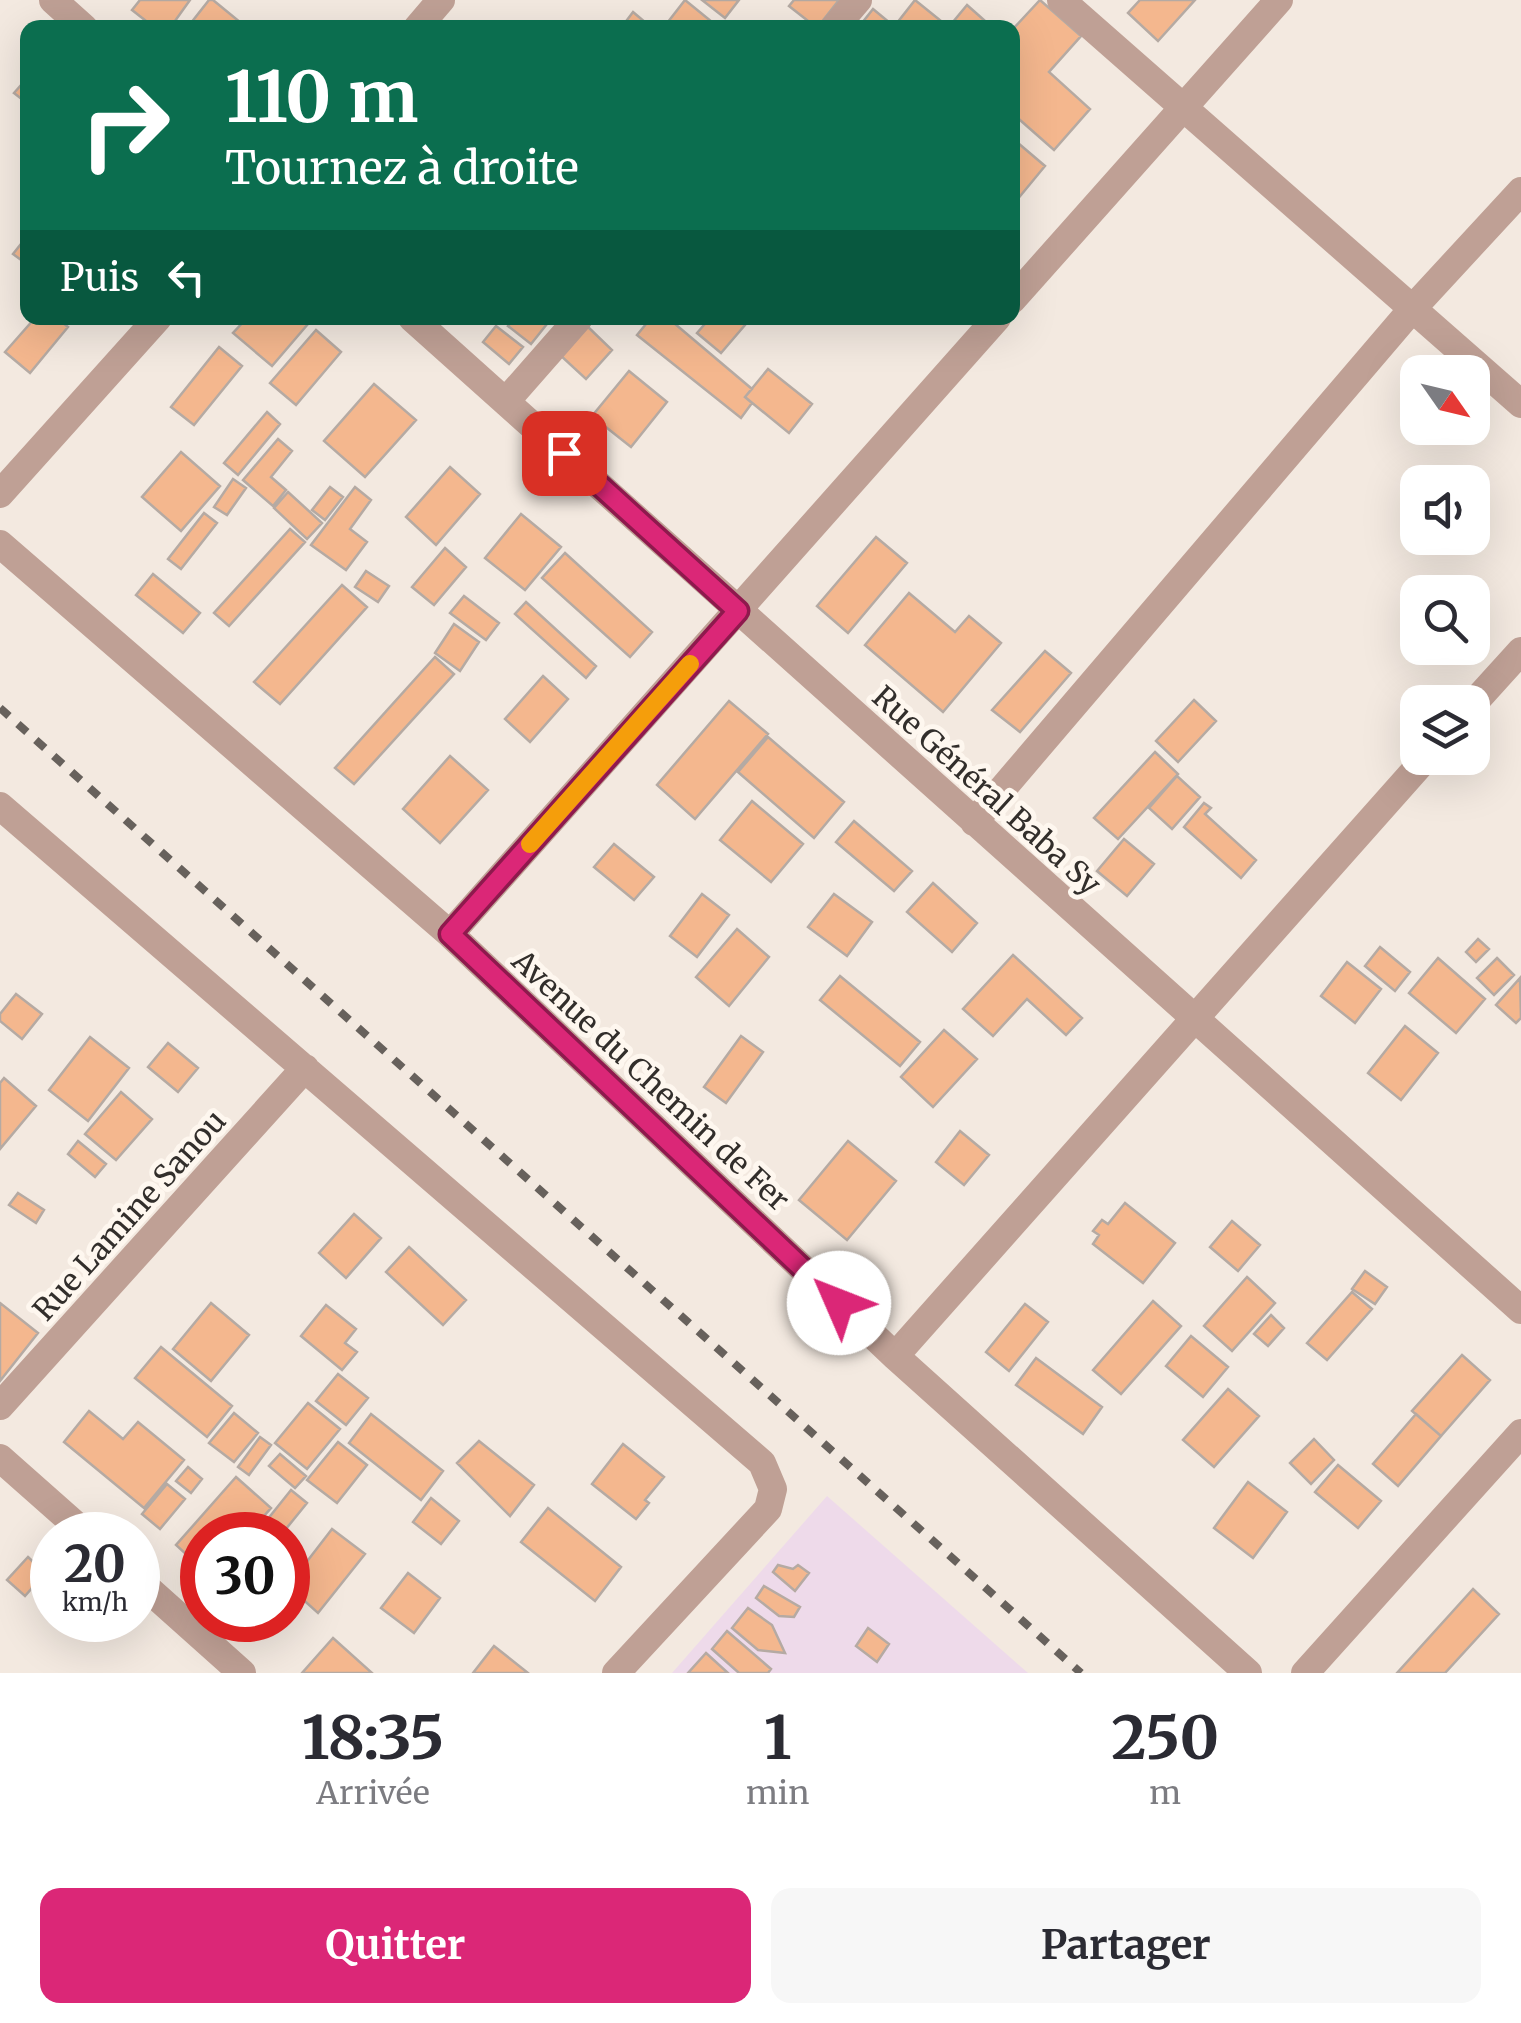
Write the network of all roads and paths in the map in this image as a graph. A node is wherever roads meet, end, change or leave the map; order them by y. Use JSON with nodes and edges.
{"nodes":[{"id":1,"x":54,"y":0,"type":"edge"},
{"id":2,"x":442,"y":0,"type":"edge"},
{"id":3,"x":858,"y":0,"type":"edge"},
{"id":4,"x":1061,"y":0,"type":"edge"},
{"id":5,"x":1279,"y":0,"type":"edge"},
{"id":6,"x":75,"y":20,"type":"edge"},
{"id":7,"x":424,"y":20,"type":"edge"},
{"id":8,"x":841,"y":20,"type":"edge"},
{"id":9,"x":1181,"y":109,"type":"junction"},
{"id":10,"x":1521,"y":191,"type":"edge"},
{"id":11,"x":1020,"y":291,"type":"edge"},
{"id":12,"x":1413,"y":308,"type":"junction"},
{"id":13,"x":152,"y":325,"type":"edge"},
{"id":14,"x":420,"y":325,"type":"edge"},
{"id":15,"x":573,"y":325,"type":"edge"},
{"id":16,"x":991,"y":325,"type":"edge"},
{"id":17,"x":507,"y":400,"type":"junction"},
{"id":18,"x":1521,"y":404,"type":"edge"},
{"id":19,"x":0,"y":494,"type":"edge"},
{"id":20,"x":0,"y":544,"type":"edge"},
{"id":21,"x":738,"y":611,"type":"junction"},
{"id":22,"x":1521,"y":651,"type":"edge"},
{"id":23,"x":1490,"y":685,"type":"edge"},
{"id":24,"x":1411,"y":775,"type":"edge"},
{"id":25,"x":0,"y":806,"type":"edge"},
{"id":26,"x":974,"y":822,"type":"junction"},
{"id":27,"x":450,"y":934,"type":"junction"},
{"id":28,"x":1193,"y":1017,"type":"junction"},
{"id":29,"x":305,"y":1068,"type":"junction"},
{"id":30,"x":1521,"y":1310,"type":"edge"},
{"id":31,"x":895,"y":1356,"type":"junction"},
{"id":32,"x":0,"y":1406,"type":"edge"},
{"id":33,"x":1521,"y":1433,"type":"edge"},
{"id":34,"x":0,"y":1458,"type":"edge"},
{"id":35,"x":61,"y":1512,"type":"edge"},
{"id":36,"x":160,"y":1600,"type":"edge"},
{"id":37,"x":619,"y":1672,"type":"edge"},
{"id":38,"x":242,"y":1673,"type":"edge"},
{"id":39,"x":1248,"y":1673,"type":"edge"},
{"id":40,"x":1305,"y":1673,"type":"edge"}],
"edges":[{"from":1,"to":6,"type":"street"},
{"from":2,"to":7,"type":"street"},
{"from":3,"to":8,"type":"street"},
{"from":4,"to":9,"type":"street"},
{"from":5,"to":9,"type":"street"},
{"from":9,"to":11,"type":"street"},
{"from":9,"to":12,"type":"street"},
{"from":10,"to":12,"type":"street"},
{"from":12,"to":18,"type":"street"},
{"from":12,"to":26,"type":"street"},
{"from":13,"to":19,"type":"street"},
{"from":14,"to":17,"type":"street","name":"Rue Général Baba Sy"},
{"from":15,"to":17,"type":"street"},
{"from":16,"to":21,"type":"street"},
{"from":17,"to":21,"type":"street","name":"Rue Général Baba Sy"},
{"from":20,"to":27,"type":"street","name":"Avenue du Chemin de Fer"},
{"from":21,"to":26,"type":"street","name":"Rue Général Baba Sy"},
{"from":21,"to":27,"type":"street"},
{"from":22,"to":23,"type":"street"},
{"from":24,"to":28,"type":"street"},
{"from":25,"to":29,"type":"street"},
{"from":26,"to":28,"type":"street","name":"Rue Général Baba Sy"},
{"from":27,"to":31,"type":"street","name":"Avenue du Chemin de Fer"},
{"from":28,"to":30,"type":"street","name":"Rue Général Baba Sy"},
{"from":28,"to":31,"type":"street"},
{"from":29,"to":32,"type":"street","name":"Rue Lamine Sanou"},
{"from":29,"to":37,"type":"street"},
{"from":31,"to":39,"type":"street","name":"Avenue du Chemin de Fer"},
{"from":33,"to":40,"type":"street"},
{"from":34,"to":35,"type":"street"},
{"from":36,"to":38,"type":"street"}]}
